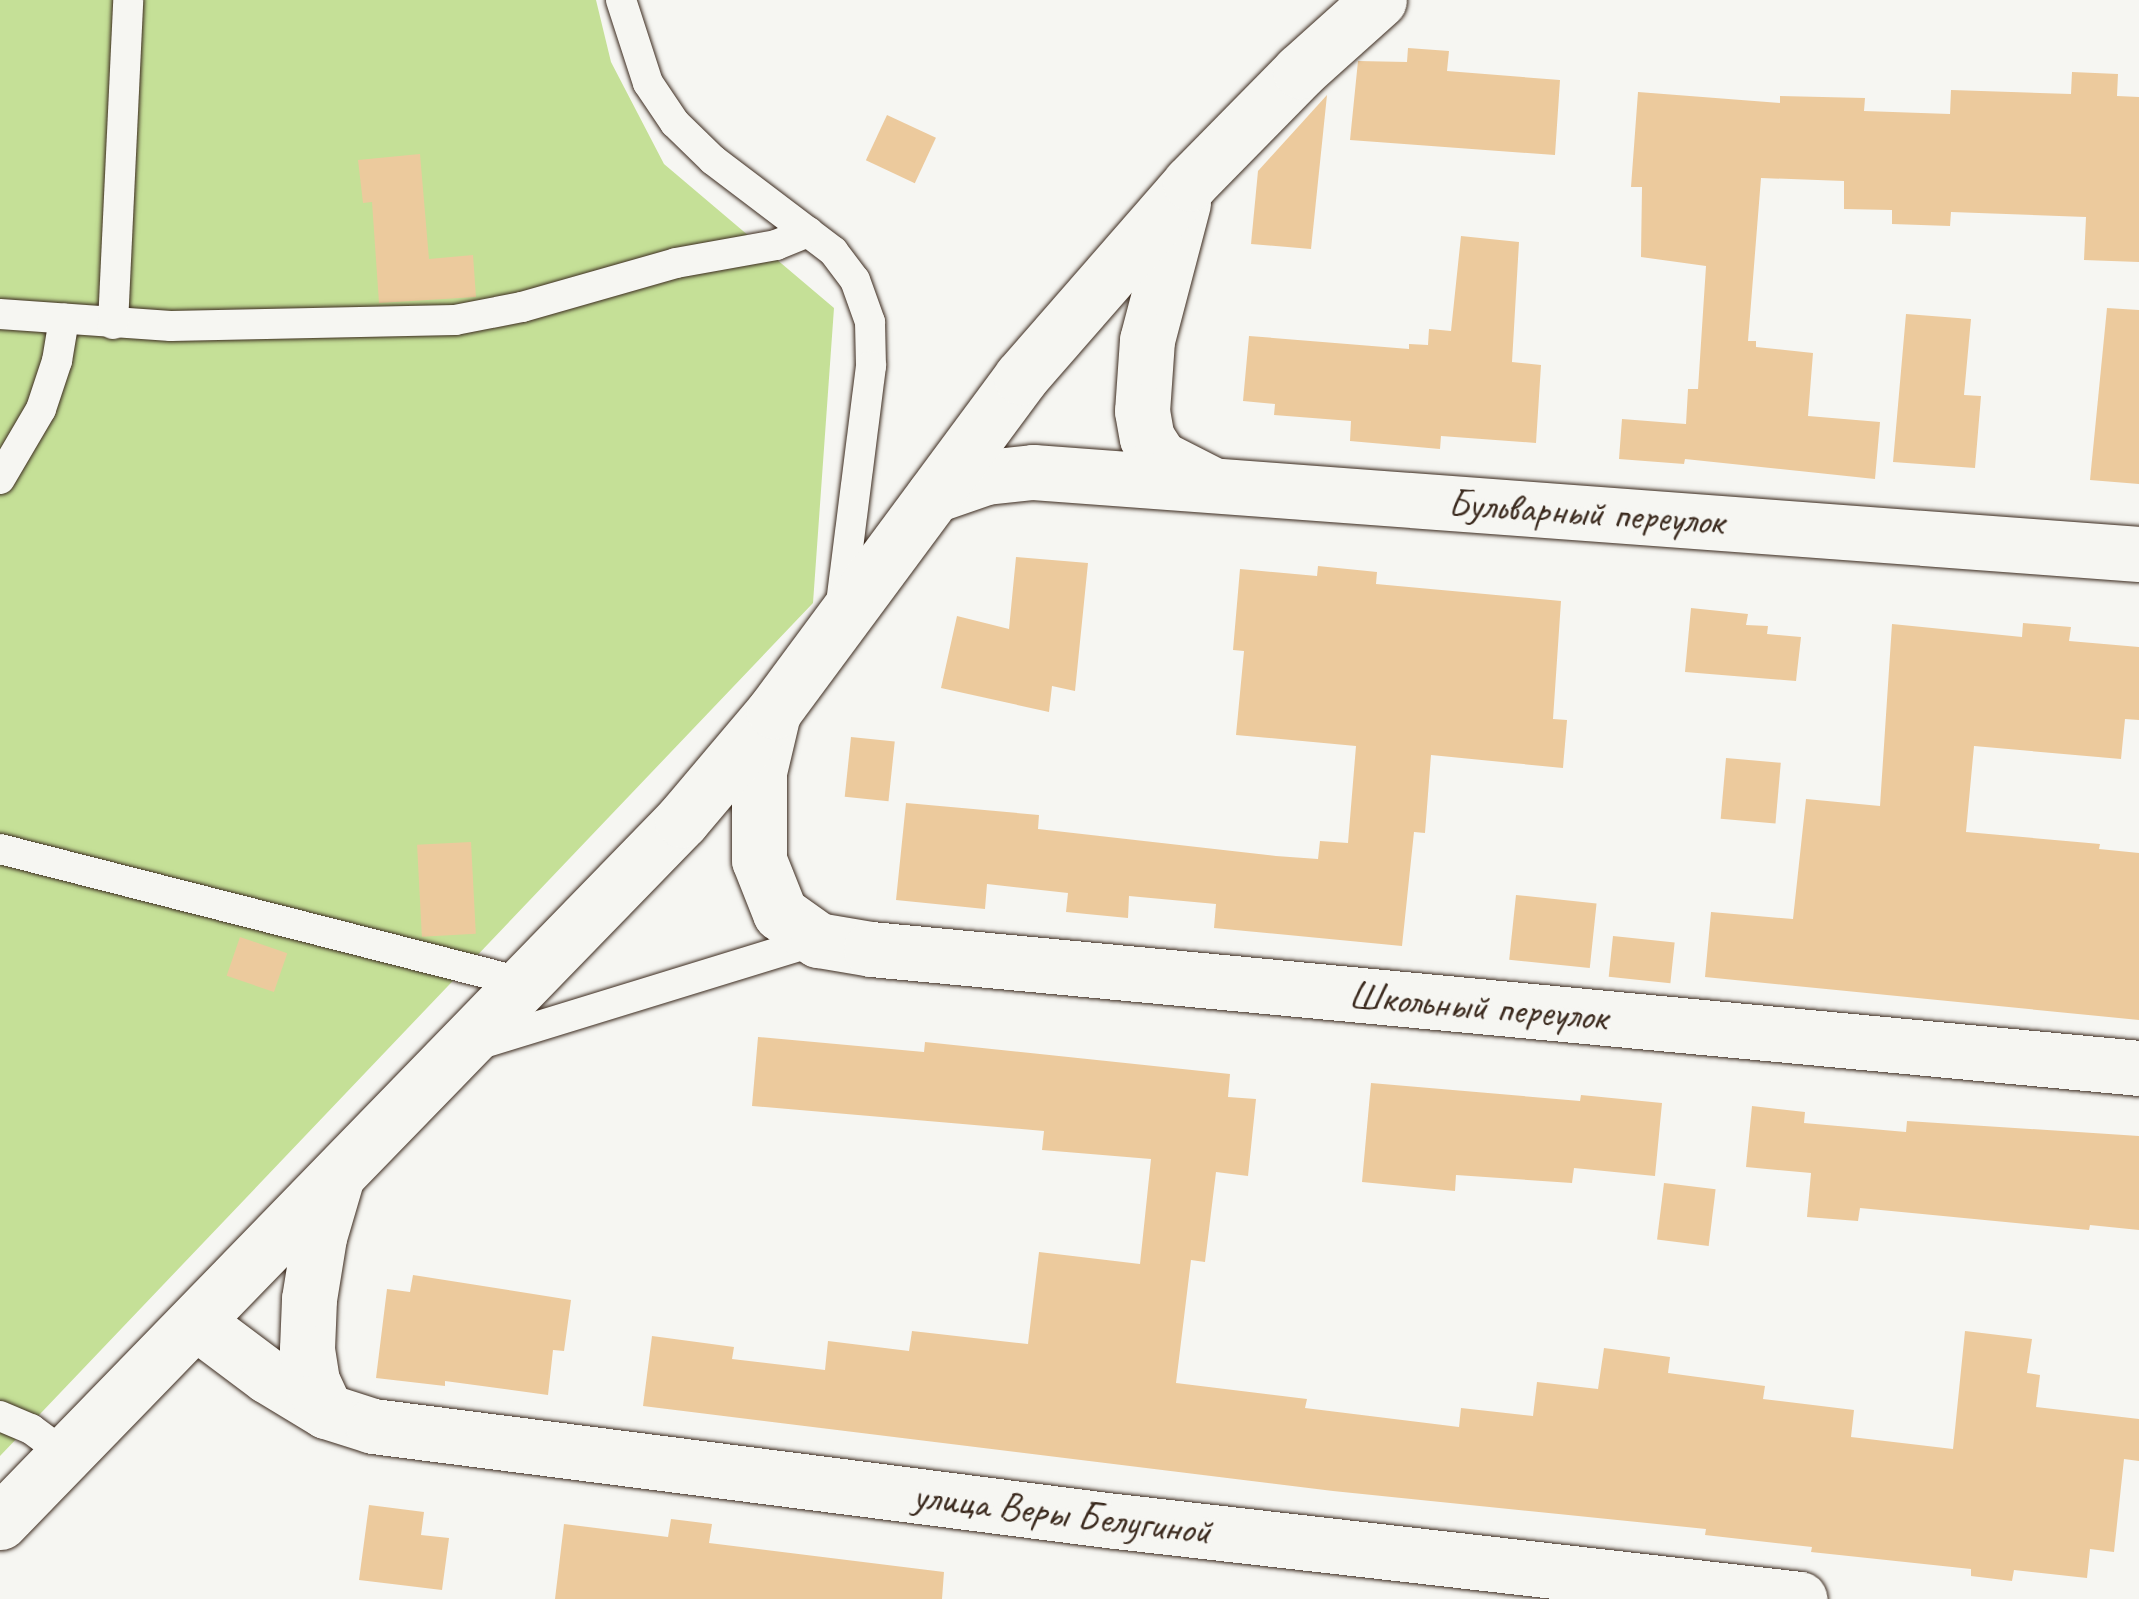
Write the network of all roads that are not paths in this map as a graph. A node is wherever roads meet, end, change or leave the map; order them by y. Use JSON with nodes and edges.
{"nodes":[{"id":1,"x":128,"y":0,"type":"edge"},
{"id":2,"x":621,"y":0,"type":"edge"},
{"id":3,"x":1379,"y":0,"type":"edge"},
{"id":4,"x":1190,"y":183,"type":"junction"},
{"id":5,"x":808,"y":232,"type":"junction"},
{"id":6,"x":0,"y":314,"type":"edge"},
{"id":7,"x":64,"y":320,"type":"junction"},
{"id":8,"x":113,"y":324,"type":"junction"},
{"id":9,"x":0,"y":478,"type":"edge"},
{"id":10,"x":1212,"y":484,"type":"junction"},
{"id":11,"x":934,"y":496,"type":"junction"},
{"id":12,"x":2139,"y":554,"type":"edge"},
{"id":13,"x":837,"y":626,"type":"junction"},
{"id":14,"x":774,"y":712,"type":"junction"},
{"id":15,"x":0,"y":850,"type":"edge"},
{"id":16,"x":818,"y":940,"type":"junction"},
{"id":17,"x":525,"y":984,"type":"junction"},
{"id":18,"x":460,"y":1050,"type":"junction"},
{"id":19,"x":2139,"y":1068,"type":"edge"},
{"id":20,"x":339,"y":1170,"type":"junction"},
{"id":21,"x":196,"y":1322,"type":"junction"},
{"id":22,"x":326,"y":1411,"type":"junction"},
{"id":23,"x":0,"y":1416,"type":"edge"},
{"id":24,"x":66,"y":1455,"type":"junction"},
{"id":25,"x":0,"y":1522,"type":"edge"},
{"id":26,"x":1800,"y":1599,"type":"edge"}],
"edges":[{"from":1,"to":8,"type":"lane"},
{"from":2,"to":5,"type":"lane"},
{"from":3,"to":4,"type":"street"},
{"from":4,"to":10,"type":"street"},
{"from":4,"to":11,"type":"street"},
{"from":5,"to":8,"type":"lane"},
{"from":5,"to":13,"type":"lane"},
{"from":6,"to":7,"type":"lane"},
{"from":7,"to":8,"type":"lane"},
{"from":7,"to":9,"type":"lane"},
{"from":10,"to":11,"type":"street","name":"Бульварный переулок"},
{"from":10,"to":12,"type":"street","name":"Бульварный переулок"},
{"from":11,"to":13,"type":"street"},
{"from":13,"to":14,"type":"street"},
{"from":14,"to":16,"type":"street"},
{"from":14,"to":17,"type":"street"},
{"from":15,"to":17,"type":"lane"},
{"from":16,"to":18,"type":"lane"},
{"from":16,"to":19,"type":"street","name":"Школьный переулок"},
{"from":17,"to":18,"type":"street"},
{"from":18,"to":20,"type":"street"},
{"from":20,"to":21,"type":"street"},
{"from":20,"to":22,"type":"street"},
{"from":21,"to":22,"type":"street","name":"улица Веры Белугиной"},
{"from":21,"to":24,"type":"street"},
{"from":22,"to":26,"type":"street","name":"улица Веры Белугиной"},
{"from":23,"to":24,"type":"lane"},
{"from":24,"to":25,"type":"street"}]}
